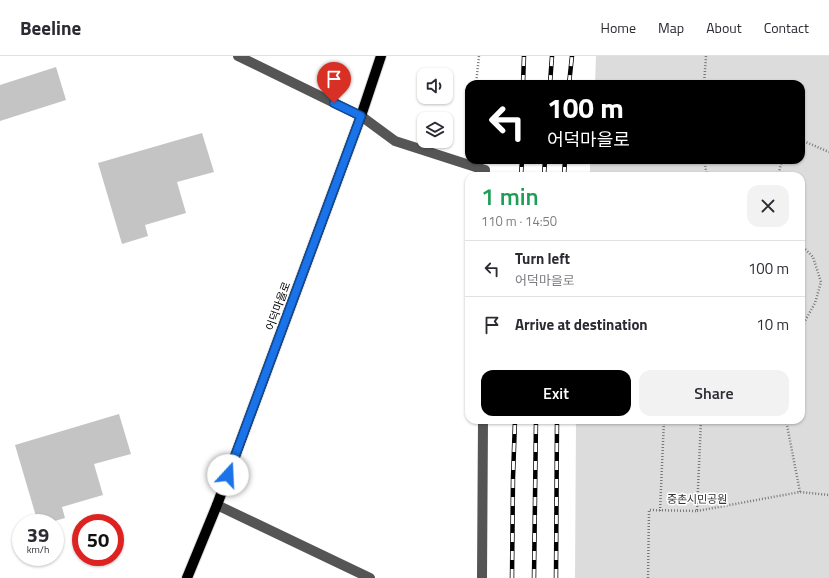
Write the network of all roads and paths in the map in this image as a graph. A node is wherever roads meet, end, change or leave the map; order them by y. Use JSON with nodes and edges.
{"nodes":[{"id":1,"x":238,"y":56,"type":"edge"},
{"id":2,"x":381,"y":56,"type":"edge"},
{"id":3,"x":479,"y":56,"type":"edge"},
{"id":4,"x":706,"y":56,"type":"edge"},
{"id":5,"x":476,"y":80,"type":"edge"},
{"id":6,"x":704,"y":80,"type":"edge"},
{"id":7,"x":361,"y":116,"type":"junction"},
{"id":8,"x":805,"y":142,"type":"edge"},
{"id":9,"x":829,"y":152,"type":"edge"},
{"id":10,"x":465,"y":164,"type":"edge"},
{"id":11,"x":466,"y":164,"type":"edge"},
{"id":12,"x":485,"y":172,"type":"edge"},
{"id":13,"x":805,"y":249,"type":"edge"},
{"id":14,"x":805,"y":321,"type":"edge"},
{"id":15,"x":483,"y":424,"type":"edge"},
{"id":16,"x":664,"y":424,"type":"edge"},
{"id":17,"x":701,"y":424,"type":"edge"},
{"id":18,"x":787,"y":424,"type":"edge"},
{"id":19,"x":800,"y":492,"type":"junction"},
{"id":20,"x":829,"y":495,"type":"edge"},
{"id":21,"x":217,"y":505,"type":"junction"},
{"id":22,"x":660,"y":511,"type":"junction"},
{"id":23,"x":697,"y":511,"type":"junction"},
{"id":24,"x":187,"y":578,"type":"edge"},
{"id":25,"x":370,"y":578,"type":"edge"},
{"id":26,"x":482,"y":578,"type":"edge"},
{"id":27,"x":648,"y":578,"type":"edge"}],
"edges":[{"from":1,"to":7,"type":"street"},
{"from":2,"to":7,"type":"main road","name":"어덕마을로"},
{"from":3,"to":5,"type":"path"},
{"from":4,"to":6,"type":"path"},
{"from":7,"to":10,"type":"street"},
{"from":7,"to":21,"type":"main road","name":"어덕마을로"},
{"from":8,"to":9,"type":"path"},
{"from":11,"to":12,"type":"street"},
{"from":13,"to":14,"type":"path"},
{"from":15,"to":26,"type":"street"},
{"from":16,"to":22,"type":"path"},
{"from":17,"to":23,"type":"path"},
{"from":18,"to":19,"type":"path"},
{"from":19,"to":20,"type":"path"},
{"from":19,"to":23,"type":"path"},
{"from":21,"to":24,"type":"main road","name":"어덕마을로"},
{"from":21,"to":25,"type":"street"},
{"from":22,"to":23,"type":"path"},
{"from":22,"to":27,"type":"path"}]}
